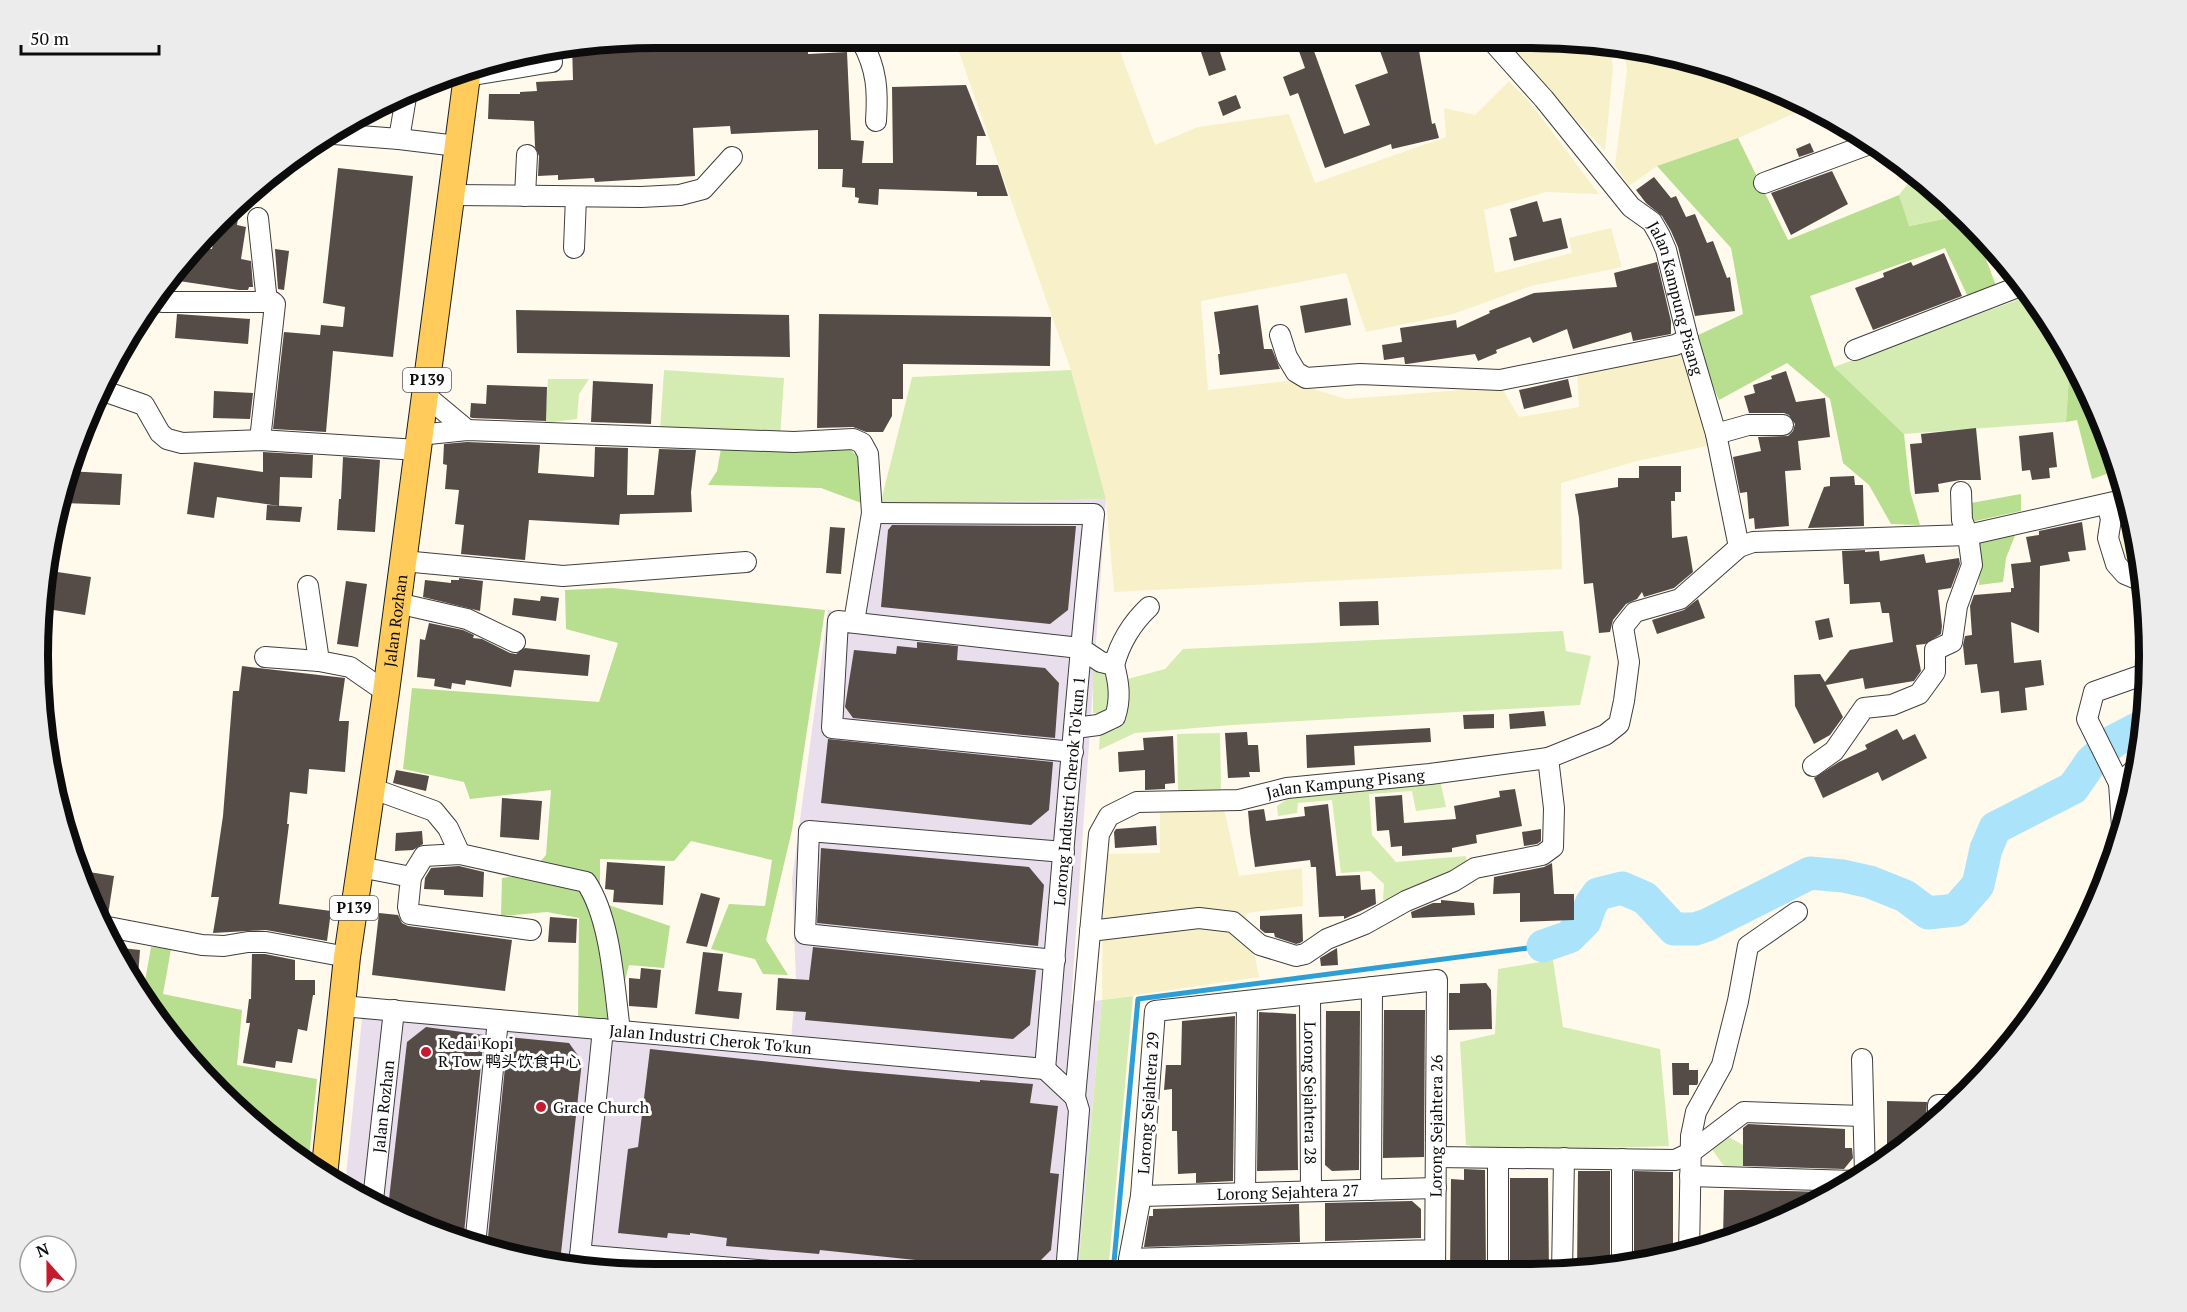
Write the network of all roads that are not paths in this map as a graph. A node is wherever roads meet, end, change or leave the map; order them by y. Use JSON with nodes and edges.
{"nodes":[{"id":1,"x":866,"y":48,"type":"edge"},
{"id":2,"x":1498,"y":48,"type":"edge"},
{"id":3,"x":552,"y":62,"type":"dead end"},
{"id":4,"x":505,"y":67,"type":"edge"},
{"id":5,"x":466,"y":79,"type":"edge"},
{"id":6,"x":405,"y":102,"type":"edge"},
{"id":7,"x":876,"y":121,"type":"dead end"},
{"id":8,"x":343,"y":135,"type":"edge"},
{"id":9,"x":399,"y":139,"type":"junction"},
{"id":10,"x":457,"y":146,"type":"junction"},
{"id":11,"x":1863,"y":146,"type":"edge"},
{"id":12,"x":526,"y":155,"type":"dead end"},
{"id":13,"x":732,"y":157,"type":"dead end"},
{"id":14,"x":1764,"y":183,"type":"dead end"},
{"id":15,"x":451,"y":195,"type":"junction"},
{"id":16,"x":525,"y":196,"type":"junction"},
{"id":17,"x":576,"y":196,"type":"junction"},
{"id":18,"x":258,"y":218,"type":"dead end"},
{"id":19,"x":574,"y":248,"type":"dead end"},
{"id":20,"x":2015,"y":288,"type":"edge"},
{"id":21,"x":162,"y":302,"type":"dead end"},
{"id":22,"x":267,"y":302,"type":"junction"},
{"id":23,"x":1280,"y":335,"type":"dead end"},
{"id":24,"x":1688,"y":339,"type":"junction"},
{"id":25,"x":1855,"y":350,"type":"dead end"},
{"id":26,"x":108,"y":393,"type":"edge"},
{"id":27,"x":425,"y":395,"type":"junction"},
{"id":28,"x":1783,"y":425,"type":"dead end"},
{"id":29,"x":467,"y":430,"type":"junction"},
{"id":30,"x":1716,"y":434,"type":"junction"},
{"id":31,"x":260,"y":440,"type":"junction"},
{"id":32,"x":419,"y":442,"type":"junction"},
{"id":33,"x":1961,"y":492,"type":"dead end"},
{"id":34,"x":2119,"y":502,"type":"edge"},
{"id":35,"x":2107,"y":505,"type":"junction"},
{"id":36,"x":872,"y":513,"type":"junction"},
{"id":37,"x":1968,"y":535,"type":"junction"},
{"id":38,"x":1738,"y":547,"type":"junction"},
{"id":39,"x":403,"y":561,"type":"junction"},
{"id":40,"x":746,"y":562,"type":"dead end"},
{"id":41,"x":2134,"y":578,"type":"edge"},
{"id":42,"x":308,"y":586,"type":"dead end"},
{"id":43,"x":398,"y":603,"type":"junction"},
{"id":44,"x":1149,"y":607,"type":"dead end"},
{"id":45,"x":846,"y":621,"type":"junction"},
{"id":46,"x":515,"y":642,"type":"dead end"},
{"id":47,"x":1080,"y":648,"type":"junction"},
{"id":48,"x":265,"y":657,"type":"dead end"},
{"id":49,"x":319,"y":661,"type":"junction"},
{"id":50,"x":1114,"y":664,"type":"junction"},
{"id":51,"x":2138,"y":677,"type":"edge"},
{"id":52,"x":386,"y":692,"type":"junction"},
{"id":53,"x":1075,"y":728,"type":"junction"},
{"id":54,"x":1073,"y":752,"type":"junction"},
{"id":55,"x":1548,"y":758,"type":"junction"},
{"id":56,"x":1813,"y":766,"type":"dead end"},
{"id":57,"x":2127,"y":777,"type":"edge"},
{"id":58,"x":2119,"y":783,"type":"junction"},
{"id":59,"x":371,"y":788,"type":"junction"},
{"id":60,"x":2120,"y":803,"type":"edge"},
{"id":61,"x":1064,"y":852,"type":"junction"},
{"id":62,"x":460,"y":854,"type":"junction"},
{"id":63,"x":360,"y":867,"type":"junction"},
{"id":64,"x":411,"y":877,"type":"junction"},
{"id":65,"x":1797,"y":912,"type":"dead end"},
{"id":66,"x":112,"y":928,"type":"edge"},
{"id":67,"x":531,"y":930,"type":"dead end"},
{"id":68,"x":1090,"y":931,"type":"junction"},
{"id":69,"x":347,"y":957,"type":"junction"},
{"id":70,"x":1055,"y":960,"type":"junction"},
{"id":71,"x":1371,"y":987,"type":"junction"},
{"id":72,"x":1310,"y":994,"type":"junction"},
{"id":73,"x":1247,"y":1001,"type":"junction"},
{"id":74,"x":342,"y":1006,"type":"junction"},
{"id":75,"x":393,"y":1010,"type":"junction"},
{"id":76,"x":498,"y":1020,"type":"junction"},
{"id":77,"x":612,"y":1030,"type":"junction"},
{"id":78,"x":1862,"y":1059,"type":"dead end"},
{"id":79,"x":1045,"y":1069,"type":"junction"},
{"id":80,"x":1075,"y":1097,"type":"junction"},
{"id":81,"x":1863,"y":1116,"type":"junction"},
{"id":82,"x":1690,"y":1153,"type":"junction"},
{"id":83,"x":1436,"y":1157,"type":"junction"},
{"id":84,"x":1498,"y":1158,"type":"junction"},
{"id":85,"x":1564,"y":1158,"type":"junction"},
{"id":86,"x":1622,"y":1159,"type":"junction"},
{"id":87,"x":1865,"y":1165,"type":"edge"},
{"id":88,"x":325,"y":1166,"type":"edge"},
{"id":89,"x":1690,"y":1176,"type":"junction"},
{"id":90,"x":1839,"y":1181,"type":"edge"},
{"id":91,"x":1436,"y":1188,"type":"junction"},
{"id":92,"x":1371,"y":1190,"type":"junction"},
{"id":93,"x":1311,"y":1191,"type":"junction"},
{"id":94,"x":1245,"y":1193,"type":"junction"},
{"id":95,"x":374,"y":1194,"type":"edge"},
{"id":96,"x":1141,"y":1196,"type":"junction"},
{"id":97,"x":476,"y":1236,"type":"edge"},
{"id":98,"x":1694,"y":1241,"type":"edge"},
{"id":99,"x":1435,"y":1250,"type":"junction"},
{"id":100,"x":1622,"y":1257,"type":"edge"},
{"id":101,"x":580,"y":1260,"type":"edge"},
{"id":102,"x":597,"y":1261,"type":"edge"},
{"id":103,"x":1562,"y":1263,"type":"edge"},
{"id":104,"x":638,"y":1264,"type":"edge"},
{"id":105,"x":1067,"y":1264,"type":"edge"},
{"id":106,"x":1435,"y":1264,"type":"edge"},
{"id":107,"x":1498,"y":1264,"type":"edge"}],
"edges":[{"from":1,"to":7,"type":"street"},
{"from":2,"to":24,"type":"street","name":"Jalan Kampung Pisang"},
{"from":3,"to":4,"type":"street"},
{"from":5,"to":10,"type":"main road","name":"Jalan Rozhan","number":"P139"},
{"from":6,"to":9,"type":"street"},
{"from":8,"to":9,"type":"street"},
{"from":9,"to":10,"type":"street"},
{"from":10,"to":15,"type":"main road","name":"Jalan Rozhan","number":"P139"},
{"from":11,"to":14,"type":"street"},
{"from":12,"to":16,"type":"street"},
{"from":13,"to":17,"type":"street"},
{"from":15,"to":16,"type":"street"},
{"from":15,"to":27,"type":"main road","name":"Jalan Rozhan","number":"P139"},
{"from":16,"to":17,"type":"street"},
{"from":17,"to":19,"type":"street"},
{"from":18,"to":22,"type":"street"},
{"from":20,"to":25,"type":"street"},
{"from":21,"to":22,"type":"street"},
{"from":22,"to":31,"type":"street"},
{"from":23,"to":24,"type":"street"},
{"from":24,"to":30,"type":"street","name":"Jalan Kampung Pisang"},
{"from":26,"to":31,"type":"street"},
{"from":27,"to":29,"type":"street"},
{"from":27,"to":32,"type":"main road","name":"Jalan Rozhan","number":"P139"},
{"from":28,"to":30,"type":"street"},
{"from":29,"to":32,"type":"street"},
{"from":29,"to":36,"type":"street"},
{"from":30,"to":38,"type":"street","name":"Jalan Kampung Pisang"},
{"from":31,"to":32,"type":"street"},
{"from":32,"to":39,"type":"main road","name":"Jalan Rozhan","number":"P139"},
{"from":33,"to":37,"type":"street"},
{"from":34,"to":35,"type":"street"},
{"from":35,"to":37,"type":"street"},
{"from":35,"to":41,"type":"street"},
{"from":36,"to":45,"type":"street"},
{"from":36,"to":47,"type":"street","name":"Lorong Industri Cherok To'kun 1"},
{"from":37,"to":38,"type":"street"},
{"from":37,"to":56,"type":"street"},
{"from":38,"to":55,"type":"street","name":"Jalan Kampung Pisang"},
{"from":39,"to":40,"type":"street"},
{"from":39,"to":43,"type":"main road","name":"Jalan Rozhan","number":"P139"},
{"from":42,"to":49,"type":"street"},
{"from":43,"to":46,"type":"street"},
{"from":43,"to":52,"type":"main road","name":"Jalan Rozhan","number":"P139"},
{"from":44,"to":50,"type":"street"},
{"from":45,"to":47,"type":"street"},
{"from":45,"to":54,"type":"street"},
{"from":47,"to":50,"type":"street"},
{"from":47,"to":53,"type":"street","name":"Lorong Industri Cherok To'kun 1"},
{"from":48,"to":49,"type":"street"},
{"from":49,"to":52,"type":"street"},
{"from":50,"to":53,"type":"street"},
{"from":51,"to":58,"type":"street"},
{"from":52,"to":59,"type":"main road","name":"Jalan Rozhan","number":"P139"},
{"from":53,"to":54,"type":"street","name":"Lorong Industri Cherok To'kun 1"},
{"from":54,"to":61,"type":"street","name":"Lorong Industri Cherok To'kun 1"},
{"from":55,"to":68,"type":"street","name":"Jalan Kampung Pisang"},
{"from":55,"to":68,"type":"street"},
{"from":57,"to":58,"type":"street"},
{"from":58,"to":60,"type":"street"},
{"from":59,"to":62,"type":"street"},
{"from":59,"to":63,"type":"main road","name":"Jalan Rozhan","number":"P139"},
{"from":61,"to":70,"type":"street","name":"Lorong Industri Cherok To'kun 1"},
{"from":61,"to":70,"type":"street"},
{"from":62,"to":64,"type":"street"},
{"from":62,"to":77,"type":"street"},
{"from":63,"to":64,"type":"street"},
{"from":63,"to":69,"type":"main road","name":"Jalan Rozhan","number":"P139"},
{"from":64,"to":67,"type":"street"},
{"from":65,"to":82,"type":"street"},
{"from":66,"to":69,"type":"street"},
{"from":68,"to":80,"type":"street","name":"Jalan Kampung Pisang"},
{"from":69,"to":74,"type":"main road","name":"Jalan Rozhan","number":"P139"},
{"from":70,"to":79,"type":"street","name":"Lorong Industri Cherok To'kun 1"},
{"from":71,"to":72,"type":"street"},
{"from":71,"to":83,"type":"street","name":"Lorong Sejahtera 26"},
{"from":71,"to":92,"type":"street"},
{"from":72,"to":73,"type":"street"},
{"from":72,"to":93,"type":"street","name":"Lorong Sejahtera 28"},
{"from":73,"to":94,"type":"street"},
{"from":73,"to":96,"type":"street","name":"Lorong Sejahtera 29"},
{"from":74,"to":75,"type":"street","name":"Jalan Industri Cherok To'kun"},
{"from":74,"to":88,"type":"main road","name":"Jalan Rozhan","number":"P139"},
{"from":75,"to":76,"type":"street","name":"Jalan Industri Cherok To'kun"},
{"from":75,"to":95,"type":"street","name":"Jalan Rozhan"},
{"from":76,"to":77,"type":"street","name":"Jalan Industri Cherok To'kun"},
{"from":76,"to":97,"type":"street"},
{"from":77,"to":79,"type":"street","name":"Jalan Industri Cherok To'kun"},
{"from":77,"to":101,"type":"street"},
{"from":78,"to":81,"type":"street"},
{"from":79,"to":80,"type":"street"},
{"from":80,"to":105,"type":"street","name":"Jalan Kampung Pisang"},
{"from":81,"to":82,"type":"street"},
{"from":81,"to":87,"type":"street"},
{"from":82,"to":86,"type":"street"},
{"from":82,"to":89,"type":"street"},
{"from":83,"to":84,"type":"street"},
{"from":83,"to":91,"type":"street","name":"Lorong Sejahtera 26"},
{"from":84,"to":85,"type":"street"},
{"from":84,"to":107,"type":"street"},
{"from":85,"to":86,"type":"street"},
{"from":85,"to":103,"type":"street"},
{"from":86,"to":100,"type":"street"},
{"from":89,"to":90,"type":"street"},
{"from":89,"to":98,"type":"street"},
{"from":91,"to":92,"type":"street","name":"Lorong Sejahtera 27"},
{"from":91,"to":99,"type":"street","name":"Lorong Sejahtera 26"},
{"from":92,"to":93,"type":"street","name":"Lorong Sejahtera 27"},
{"from":93,"to":94,"type":"street","name":"Lorong Sejahtera 27"},
{"from":94,"to":96,"type":"street","name":"Lorong Sejahtera 27"},
{"from":96,"to":99,"type":"street","name":"Lorong Sejahtera 29"},
{"from":99,"to":106,"type":"street","name":"Lorong Sejahtera 26"},
{"from":102,"to":104,"type":"street"}]}
